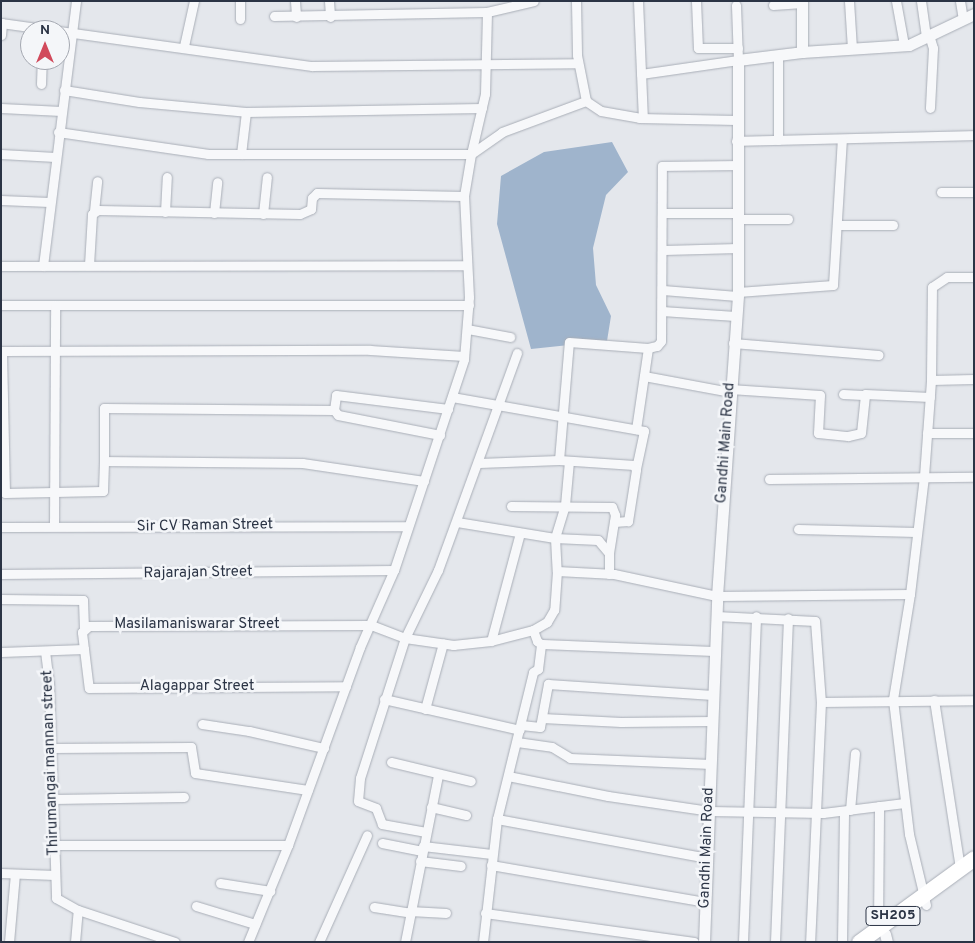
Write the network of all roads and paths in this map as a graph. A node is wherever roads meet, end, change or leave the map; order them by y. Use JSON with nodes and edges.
{"nodes":[{"id":1,"x":76,"y":1,"type":"edge"},
{"id":2,"x":194,"y":1,"type":"edge"},
{"id":3,"x":240,"y":1,"type":"edge"},
{"id":4,"x":295,"y":1,"type":"edge"},
{"id":5,"x":329,"y":1,"type":"edge"},
{"id":6,"x":534,"y":1,"type":"edge"},
{"id":7,"x":576,"y":1,"type":"edge"},
{"id":8,"x":638,"y":1,"type":"edge"},
{"id":9,"x":696,"y":1,"type":"edge"},
{"id":10,"x":849,"y":1,"type":"edge"},
{"id":11,"x":896,"y":1,"type":"edge"},
{"id":12,"x":921,"y":1,"type":"edge"},
{"id":13,"x":960,"y":1,"type":"edge"},
{"id":14,"x":802,"y":2,"type":"edge"},
{"id":15,"x":736,"y":5,"type":"dead end"},
{"id":16,"x":773,"y":5,"type":"dead end"},
{"id":17,"x":487,"y":12,"type":"junction"},
{"id":18,"x":974,"y":14,"type":"edge"},
{"id":19,"x":274,"y":16,"type":"dead end"},
{"id":20,"x":296,"y":17,"type":"junction"},
{"id":21,"x":330,"y":17,"type":"junction"},
{"id":22,"x":240,"y":19,"type":"dead end"},
{"id":23,"x":963,"y":19,"type":"junction"},
{"id":24,"x":2,"y":23,"type":"edge"},
{"id":25,"x":20,"y":26,"type":"edge"},
{"id":26,"x":70,"y":31,"type":"edge"},
{"id":27,"x":73,"y":31,"type":"junction"},
{"id":28,"x":1,"y":35,"type":"edge"},
{"id":29,"x":928,"y":36,"type":"junction"},
{"id":30,"x":904,"y":45,"type":"junction"},
{"id":31,"x":184,"y":46,"type":"junction"},
{"id":32,"x":738,"y":48,"type":"junction"},
{"id":33,"x":852,"y":49,"type":"junction"},
{"id":34,"x":802,"y":52,"type":"junction"},
{"id":35,"x":778,"y":55,"type":"junction"},
{"id":36,"x":738,"y":60,"type":"junction"},
{"id":37,"x":578,"y":63,"type":"junction"},
{"id":38,"x":487,"y":65,"type":"junction"},
{"id":39,"x":42,"y":70,"type":"edge"},
{"id":40,"x":641,"y":74,"type":"junction"},
{"id":41,"x":41,"y":84,"type":"dead end"},
{"id":42,"x":64,"y":90,"type":"junction"},
{"id":43,"x":586,"y":101,"type":"junction"},
{"id":44,"x":1,"y":108,"type":"edge"},
{"id":45,"x":482,"y":108,"type":"junction"},
{"id":46,"x":930,"y":108,"type":"dead end"},
{"id":47,"x":61,"y":111,"type":"junction"},
{"id":48,"x":246,"y":112,"type":"junction"},
{"id":49,"x":643,"y":118,"type":"junction"},
{"id":50,"x":736,"y":120,"type":"junction"},
{"id":51,"x":58,"y":132,"type":"junction"},
{"id":52,"x":974,"y":135,"type":"edge"},
{"id":53,"x":842,"y":139,"type":"junction"},
{"id":54,"x":778,"y":140,"type":"junction"},
{"id":55,"x":736,"y":141,"type":"junction"},
{"id":56,"x":1,"y":154,"type":"edge"},
{"id":57,"x":240,"y":154,"type":"junction"},
{"id":58,"x":471,"y":154,"type":"junction"},
{"id":59,"x":55,"y":157,"type":"junction"},
{"id":60,"x":737,"y":165,"type":"junction"},
{"id":61,"x":267,"y":176,"type":"dead end"},
{"id":62,"x":167,"y":177,"type":"dead end"},
{"id":63,"x":97,"y":181,"type":"dead end"},
{"id":64,"x":217,"y":182,"type":"dead end"},
{"id":65,"x":941,"y":192,"type":"dead end"},
{"id":66,"x":974,"y":192,"type":"edge"},
{"id":67,"x":464,"y":196,"type":"junction"},
{"id":68,"x":1,"y":200,"type":"edge"},
{"id":69,"x":49,"y":202,"type":"junction"},
{"id":70,"x":94,"y":211,"type":"junction"},
{"id":71,"x":165,"y":212,"type":"junction"},
{"id":72,"x":663,"y":213,"type":"junction"},
{"id":73,"x":214,"y":214,"type":"junction"},
{"id":74,"x":264,"y":214,"type":"junction"},
{"id":75,"x":738,"y":216,"type":"junction"},
{"id":76,"x":788,"y":219,"type":"dead end"},
{"id":77,"x":836,"y":225,"type":"junction"},
{"id":78,"x":893,"y":225,"type":"dead end"},
{"id":79,"x":738,"y":248,"type":"junction"},
{"id":80,"x":664,"y":250,"type":"junction"},
{"id":81,"x":89,"y":265,"type":"junction"},
{"id":82,"x":466,"y":265,"type":"junction"},
{"id":83,"x":1,"y":266,"type":"edge"},
{"id":84,"x":43,"y":266,"type":"junction"},
{"id":85,"x":974,"y":277,"type":"edge"},
{"id":86,"x":663,"y":290,"type":"junction"},
{"id":87,"x":737,"y":294,"type":"junction"},
{"id":88,"x":1,"y":305,"type":"edge"},
{"id":89,"x":55,"y":305,"type":"junction"},
{"id":90,"x":469,"y":305,"type":"junction"},
{"id":91,"x":662,"y":310,"type":"junction"},
{"id":92,"x":735,"y":316,"type":"junction"},
{"id":93,"x":467,"y":329,"type":"junction"},
{"id":94,"x":510,"y":337,"type":"dead end"},
{"id":95,"x":733,"y":343,"type":"junction"},
{"id":96,"x":648,"y":348,"type":"junction"},
{"id":97,"x":56,"y":350,"type":"junction"},
{"id":98,"x":1,"y":351,"type":"edge"},
{"id":99,"x":517,"y":353,"type":"dead end"},
{"id":100,"x":879,"y":355,"type":"dead end"},
{"id":101,"x":464,"y":356,"type":"junction"},
{"id":102,"x":644,"y":376,"type":"junction"},
{"id":103,"x":974,"y":379,"type":"edge"},
{"id":104,"x":931,"y":380,"type":"junction"},
{"id":105,"x":2,"y":382,"type":"edge"},
{"id":106,"x":730,"y":391,"type":"junction"},
{"id":107,"x":842,"y":394,"type":"dead end"},
{"id":108,"x":863,"y":395,"type":"junction"},
{"id":109,"x":452,"y":397,"type":"junction"},
{"id":110,"x":930,"y":397,"type":"junction"},
{"id":111,"x":500,"y":407,"type":"junction"},
{"id":112,"x":448,"y":408,"type":"junction"},
{"id":113,"x":334,"y":410,"type":"junction"},
{"id":114,"x":2,"y":412,"type":"edge"},
{"id":115,"x":563,"y":419,"type":"junction"},
{"id":116,"x":636,"y":429,"type":"junction"},
{"id":117,"x":927,"y":433,"type":"junction"},
{"id":118,"x":974,"y":434,"type":"edge"},
{"id":119,"x":440,"y":435,"type":"junction"},
{"id":120,"x":559,"y":460,"type":"junction"},
{"id":121,"x":104,"y":461,"type":"junction"},
{"id":122,"x":569,"y":461,"type":"junction"},
{"id":123,"x":480,"y":463,"type":"junction"},
{"id":124,"x":636,"y":468,"type":"junction"},
{"id":125,"x":924,"y":476,"type":"junction"},
{"id":126,"x":974,"y":477,"type":"edge"},
{"id":127,"x":769,"y":479,"type":"dead end"},
{"id":128,"x":424,"y":481,"type":"junction"},
{"id":129,"x":53,"y":494,"type":"junction"},
{"id":130,"x":565,"y":505,"type":"junction"},
{"id":131,"x":511,"y":506,"type":"dead end"},
{"id":132,"x":457,"y":522,"type":"junction"},
{"id":133,"x":614,"y":522,"type":"junction"},
{"id":134,"x":54,"y":525,"type":"junction"},
{"id":135,"x":408,"y":526,"type":"junction"},
{"id":136,"x":1,"y":527,"type":"edge"},
{"id":137,"x":798,"y":529,"type":"dead end"},
{"id":138,"x":916,"y":532,"type":"junction"},
{"id":139,"x":520,"y":533,"type":"junction"},
{"id":140,"x":555,"y":538,"type":"junction"},
{"id":141,"x":609,"y":552,"type":"junction"},
{"id":142,"x":394,"y":570,"type":"junction"},
{"id":143,"x":557,"y":570,"type":"junction"},
{"id":144,"x":1,"y":574,"type":"edge"},
{"id":145,"x":609,"y":574,"type":"junction"},
{"id":146,"x":910,"y":594,"type":"junction"},
{"id":147,"x":717,"y":596,"type":"junction"},
{"id":148,"x":1,"y":599,"type":"edge"},
{"id":149,"x":716,"y":616,"type":"junction"},
{"id":150,"x":756,"y":616,"type":"junction"},
{"id":151,"x":788,"y":618,"type":"junction"},
{"id":152,"x":371,"y":625,"type":"junction"},
{"id":153,"x":84,"y":628,"type":"junction"},
{"id":154,"x":533,"y":630,"type":"junction"},
{"id":155,"x":405,"y":638,"type":"junction"},
{"id":156,"x":491,"y":641,"type":"junction"},
{"id":157,"x":443,"y":644,"type":"junction"},
{"id":158,"x":541,"y":644,"type":"junction"},
{"id":159,"x":84,"y":649,"type":"junction"},
{"id":160,"x":45,"y":651,"type":"junction"},
{"id":161,"x":715,"y":651,"type":"junction"},
{"id":162,"x":1,"y":652,"type":"edge"},
{"id":163,"x":346,"y":686,"type":"junction"},
{"id":164,"x":713,"y":695,"type":"junction"},
{"id":165,"x":384,"y":699,"type":"junction"},
{"id":166,"x":893,"y":699,"type":"junction"},
{"id":167,"x":934,"y":700,"type":"junction"},
{"id":168,"x":974,"y":700,"type":"edge"},
{"id":169,"x":821,"y":702,"type":"junction"},
{"id":170,"x":425,"y":709,"type":"junction"},
{"id":171,"x":542,"y":718,"type":"junction"},
{"id":172,"x":712,"y":721,"type":"junction"},
{"id":173,"x":202,"y":724,"type":"dead end"},
{"id":174,"x":520,"y":727,"type":"junction"},
{"id":175,"x":517,"y":742,"type":"junction"},
{"id":176,"x":52,"y":748,"type":"junction"},
{"id":177,"x":324,"y":748,"type":"junction"},
{"id":178,"x":855,"y":753,"type":"dead end"},
{"id":179,"x":391,"y":762,"type":"dead end"},
{"id":180,"x":711,"y":764,"type":"junction"},
{"id":181,"x":438,"y":775,"type":"junction"},
{"id":182,"x":508,"y":776,"type":"junction"},
{"id":183,"x":471,"y":781,"type":"dead end"},
{"id":184,"x":308,"y":790,"type":"junction"},
{"id":185,"x":184,"y":797,"type":"dead end"},
{"id":186,"x":53,"y":799,"type":"junction"},
{"id":187,"x":904,"y":803,"type":"junction"},
{"id":188,"x":879,"y":806,"type":"junction"},
{"id":189,"x":431,"y":807,"type":"junction"},
{"id":190,"x":709,"y":811,"type":"junction"},
{"id":191,"x":847,"y":811,"type":"junction"},
{"id":192,"x":749,"y":812,"type":"junction"},
{"id":193,"x":781,"y":814,"type":"junction"},
{"id":194,"x":816,"y":814,"type":"junction"},
{"id":195,"x":466,"y":815,"type":"dead end"},
{"id":196,"x":497,"y":820,"type":"junction"},
{"id":197,"x":426,"y":832,"type":"junction"},
{"id":198,"x":367,"y":835,"type":"dead end"},
{"id":199,"x":382,"y":843,"type":"dead end"},
{"id":200,"x":54,"y":845,"type":"junction"},
{"id":201,"x":288,"y":845,"type":"junction"},
{"id":202,"x":423,"y":848,"type":"junction"},
{"id":203,"x":492,"y":854,"type":"junction"},
{"id":204,"x":707,"y":858,"type":"junction"},
{"id":205,"x":974,"y":858,"type":"edge"},
{"id":206,"x":420,"y":861,"type":"junction"},
{"id":207,"x":491,"y":865,"type":"junction"},
{"id":208,"x":461,"y":866,"type":"dead end"},
{"id":209,"x":967,"y":868,"type":"edge"},
{"id":210,"x":1,"y":873,"type":"edge"},
{"id":211,"x":15,"y":874,"type":"junction"},
{"id":212,"x":55,"y":875,"type":"junction"},
{"id":213,"x":220,"y":883,"type":"dead end"},
{"id":214,"x":270,"y":891,"type":"junction"},
{"id":215,"x":925,"y":897,"type":"junction"},
{"id":216,"x":705,"y":902,"type":"junction"},
{"id":217,"x":196,"y":906,"type":"dead end"},
{"id":218,"x":374,"y":906,"type":"dead end"},
{"id":219,"x":78,"y":910,"type":"junction"},
{"id":220,"x":410,"y":912,"type":"junction"},
{"id":221,"x":446,"y":913,"type":"dead end"},
{"id":222,"x":485,"y":913,"type":"junction"},
{"id":223,"x":255,"y":924,"type":"junction"},
{"id":224,"x":881,"y":936,"type":"edge"},
{"id":225,"x":152,"y":938,"type":"edge"},
{"id":226,"x":9,"y":942,"type":"edge"},
{"id":227,"x":75,"y":942,"type":"edge"},
{"id":228,"x":175,"y":942,"type":"edge"},
{"id":229,"x":248,"y":942,"type":"edge"},
{"id":230,"x":319,"y":942,"type":"edge"},
{"id":231,"x":405,"y":942,"type":"edge"},
{"id":232,"x":483,"y":942,"type":"edge"},
{"id":233,"x":694,"y":942,"type":"edge"},
{"id":234,"x":704,"y":942,"type":"edge"},
{"id":235,"x":743,"y":942,"type":"edge"},
{"id":236,"x":775,"y":942,"type":"edge"},
{"id":237,"x":810,"y":942,"type":"edge"},
{"id":238,"x":842,"y":942,"type":"edge"},
{"id":239,"x":859,"y":942,"type":"edge"}],
"edges":[{"from":1,"to":27,"type":"street"},
{"from":2,"to":31,"type":"street"},
{"from":3,"to":22,"type":"street"},
{"from":4,"to":20,"type":"street"},
{"from":5,"to":21,"type":"street"},
{"from":6,"to":17,"type":"street"},
{"from":7,"to":37,"type":"street"},
{"from":8,"to":40,"type":"street"},
{"from":9,"to":32,"type":"street"},
{"from":10,"to":33,"type":"street"},
{"from":11,"to":30,"type":"street"},
{"from":12,"to":29,"type":"street"},
{"from":13,"to":23,"type":"street"},
{"from":14,"to":16,"type":"street"},
{"from":14,"to":34,"type":"street"},
{"from":15,"to":32,"type":"street"},
{"from":17,"to":21,"type":"street"},
{"from":17,"to":38,"type":"street"},
{"from":18,"to":23,"type":"street"},
{"from":19,"to":20,"type":"street"},
{"from":20,"to":21,"type":"street"},
{"from":23,"to":29,"type":"street"},
{"from":24,"to":25,"type":"street"},
{"from":24,"to":28,"type":"street"},
{"from":26,"to":27,"type":"street"},
{"from":27,"to":31,"type":"street"},
{"from":27,"to":42,"type":"street"},
{"from":29,"to":30,"type":"street"},
{"from":29,"to":46,"type":"street"},
{"from":30,"to":33,"type":"street"},
{"from":31,"to":38,"type":"street"},
{"from":32,"to":36,"type":"street"},
{"from":33,"to":34,"type":"street"},
{"from":34,"to":35,"type":"street"},
{"from":35,"to":36,"type":"street"},
{"from":35,"to":54,"type":"street"},
{"from":36,"to":40,"type":"street"},
{"from":36,"to":50,"type":"street","name":"Gandhi Main Road"},
{"from":37,"to":38,"type":"street"},
{"from":37,"to":43,"type":"street"},
{"from":38,"to":45,"type":"street"},
{"from":39,"to":41,"type":"street"},
{"from":40,"to":49,"type":"street"},
{"from":42,"to":47,"type":"street"},
{"from":42,"to":48,"type":"street"},
{"from":43,"to":49,"type":"street"},
{"from":43,"to":58,"type":"street"},
{"from":44,"to":47,"type":"street"},
{"from":45,"to":48,"type":"street"},
{"from":45,"to":58,"type":"street"},
{"from":47,"to":51,"type":"street"},
{"from":48,"to":57,"type":"street"},
{"from":49,"to":50,"type":"street"},
{"from":50,"to":55,"type":"street","name":"Gandhi Main Road"},
{"from":51,"to":57,"type":"street"},
{"from":51,"to":59,"type":"street"},
{"from":52,"to":53,"type":"street"},
{"from":53,"to":54,"type":"street"},
{"from":53,"to":77,"type":"street"},
{"from":54,"to":55,"type":"street"},
{"from":55,"to":60,"type":"street","name":"Gandhi Main Road"},
{"from":56,"to":59,"type":"street"},
{"from":57,"to":58,"type":"street"},
{"from":58,"to":67,"type":"street"},
{"from":59,"to":69,"type":"street"},
{"from":60,"to":72,"type":"street"},
{"from":60,"to":75,"type":"street","name":"Gandhi Main Road"},
{"from":61,"to":74,"type":"street"},
{"from":62,"to":71,"type":"street"},
{"from":63,"to":70,"type":"street"},
{"from":64,"to":73,"type":"street"},
{"from":65,"to":66,"type":"street"},
{"from":67,"to":74,"type":"street"},
{"from":67,"to":82,"type":"street"},
{"from":68,"to":69,"type":"street"},
{"from":69,"to":84,"type":"street"},
{"from":70,"to":71,"type":"street"},
{"from":70,"to":81,"type":"street"},
{"from":71,"to":73,"type":"street"},
{"from":72,"to":75,"type":"street"},
{"from":72,"to":80,"type":"street"},
{"from":73,"to":74,"type":"street"},
{"from":75,"to":76,"type":"street"},
{"from":75,"to":79,"type":"street","name":"Gandhi Main Road"},
{"from":77,"to":78,"type":"street"},
{"from":77,"to":87,"type":"street"},
{"from":79,"to":80,"type":"street"},
{"from":79,"to":87,"type":"street","name":"Gandhi Main Road"},
{"from":80,"to":86,"type":"street"},
{"from":81,"to":82,"type":"street"},
{"from":81,"to":84,"type":"street"},
{"from":82,"to":90,"type":"street"},
{"from":83,"to":84,"type":"street"},
{"from":85,"to":104,"type":"street"},
{"from":86,"to":87,"type":"street"},
{"from":86,"to":91,"type":"street"},
{"from":87,"to":92,"type":"street","name":"Gandhi Main Road"},
{"from":88,"to":89,"type":"street"},
{"from":89,"to":90,"type":"street"},
{"from":89,"to":97,"type":"street"},
{"from":90,"to":93,"type":"street"},
{"from":91,"to":92,"type":"street"},
{"from":91,"to":96,"type":"street"},
{"from":92,"to":95,"type":"street","name":"Gandhi Main Road"},
{"from":93,"to":94,"type":"street"},
{"from":93,"to":101,"type":"street"},
{"from":95,"to":100,"type":"street"},
{"from":95,"to":106,"type":"street","name":"Gandhi Main Road"},
{"from":96,"to":102,"type":"street"},
{"from":96,"to":115,"type":"street"},
{"from":97,"to":98,"type":"street"},
{"from":97,"to":101,"type":"street"},
{"from":97,"to":129,"type":"street"},
{"from":98,"to":105,"type":"street"},
{"from":99,"to":111,"type":"street"},
{"from":101,"to":109,"type":"street"},
{"from":102,"to":106,"type":"street"},
{"from":102,"to":116,"type":"street"},
{"from":103,"to":104,"type":"street"},
{"from":104,"to":110,"type":"street"},
{"from":105,"to":114,"type":"street"},
{"from":106,"to":108,"type":"street"},
{"from":106,"to":147,"type":"street","name":"Gandhi Main Road"},
{"from":107,"to":108,"type":"street"},
{"from":108,"to":110,"type":"street"},
{"from":109,"to":111,"type":"street"},
{"from":109,"to":112,"type":"street"},
{"from":110,"to":117,"type":"street"},
{"from":111,"to":115,"type":"street"},
{"from":111,"to":123,"type":"street"},
{"from":112,"to":113,"type":"street"},
{"from":112,"to":119,"type":"street"},
{"from":113,"to":119,"type":"street"},
{"from":113,"to":121,"type":"street"},
{"from":114,"to":129,"type":"street"},
{"from":115,"to":116,"type":"street"},
{"from":115,"to":120,"type":"street"},
{"from":116,"to":124,"type":"street"},
{"from":117,"to":118,"type":"street"},
{"from":117,"to":125,"type":"street"},
{"from":119,"to":128,"type":"street"},
{"from":120,"to":122,"type":"street"},
{"from":120,"to":123,"type":"street"},
{"from":121,"to":128,"type":"street"},
{"from":121,"to":129,"type":"street"},
{"from":122,"to":124,"type":"street"},
{"from":122,"to":130,"type":"street"},
{"from":123,"to":132,"type":"street"},
{"from":124,"to":133,"type":"street"},
{"from":125,"to":126,"type":"street"},
{"from":125,"to":127,"type":"street"},
{"from":125,"to":138,"type":"street"},
{"from":128,"to":135,"type":"street"},
{"from":129,"to":134,"type":"street"},
{"from":130,"to":131,"type":"street"},
{"from":130,"to":133,"type":"street"},
{"from":130,"to":140,"type":"street"},
{"from":132,"to":139,"type":"street"},
{"from":132,"to":155,"type":"street"},
{"from":133,"to":141,"type":"street"},
{"from":134,"to":135,"type":"street","name":"Sir CV Raman Street"},
{"from":134,"to":136,"type":"street","name":"Sir CV Raman Street"},
{"from":135,"to":142,"type":"street"},
{"from":137,"to":138,"type":"street"},
{"from":138,"to":146,"type":"street"},
{"from":139,"to":140,"type":"street"},
{"from":139,"to":156,"type":"street"},
{"from":140,"to":141,"type":"street"},
{"from":140,"to":143,"type":"street"},
{"from":141,"to":145,"type":"street"},
{"from":142,"to":144,"type":"street","name":"Rajarajan Street"},
{"from":142,"to":152,"type":"street"},
{"from":143,"to":145,"type":"street"},
{"from":143,"to":154,"type":"street"},
{"from":145,"to":147,"type":"street"},
{"from":146,"to":147,"type":"street"},
{"from":146,"to":166,"type":"street"},
{"from":147,"to":149,"type":"street","name":"Gandhi Main Road"},
{"from":148,"to":153,"type":"street"},
{"from":149,"to":150,"type":"street"},
{"from":149,"to":161,"type":"street","name":"Gandhi Main Road"},
{"from":150,"to":151,"type":"street"},
{"from":150,"to":192,"type":"street"},
{"from":151,"to":169,"type":"street"},
{"from":151,"to":193,"type":"street"},
{"from":152,"to":153,"type":"street","name":"Masilamaniswarar Street"},
{"from":152,"to":155,"type":"street"},
{"from":152,"to":163,"type":"street"},
{"from":153,"to":159,"type":"street"},
{"from":154,"to":156,"type":"street"},
{"from":154,"to":158,"type":"street"},
{"from":155,"to":157,"type":"street"},
{"from":155,"to":165,"type":"street"},
{"from":156,"to":157,"type":"street"},
{"from":157,"to":170,"type":"street"},
{"from":158,"to":161,"type":"street"},
{"from":158,"to":174,"type":"street"},
{"from":159,"to":160,"type":"street"},
{"from":159,"to":163,"type":"street","name":"Alagappar Street"},
{"from":160,"to":162,"type":"street"},
{"from":160,"to":176,"type":"street","name":"Thirumangai mannan street"},
{"from":161,"to":164,"type":"street","name":"Gandhi Main Road"},
{"from":163,"to":177,"type":"street"},
{"from":164,"to":171,"type":"street"},
{"from":164,"to":172,"type":"street","name":"Gandhi Main Road"},
{"from":165,"to":170,"type":"street"},
{"from":165,"to":197,"type":"street"},
{"from":166,"to":167,"type":"street"},
{"from":166,"to":169,"type":"street"},
{"from":166,"to":187,"type":"street"},
{"from":167,"to":168,"type":"street"},
{"from":167,"to":209,"type":"street"},
{"from":169,"to":194,"type":"street"},
{"from":170,"to":174,"type":"street"},
{"from":171,"to":172,"type":"street"},
{"from":171,"to":174,"type":"street"},
{"from":172,"to":180,"type":"street","name":"Gandhi Main Road"},
{"from":173,"to":177,"type":"street"},
{"from":174,"to":175,"type":"street"},
{"from":175,"to":180,"type":"street"},
{"from":175,"to":182,"type":"street"},
{"from":176,"to":184,"type":"street"},
{"from":176,"to":186,"type":"street","name":"Thirumangai mannan street"},
{"from":177,"to":184,"type":"street"},
{"from":178,"to":191,"type":"street"},
{"from":179,"to":181,"type":"street"},
{"from":180,"to":190,"type":"street","name":"Gandhi Main Road"},
{"from":181,"to":183,"type":"street"},
{"from":181,"to":189,"type":"street"},
{"from":182,"to":190,"type":"street"},
{"from":182,"to":196,"type":"street"},
{"from":184,"to":201,"type":"street"},
{"from":185,"to":186,"type":"street"},
{"from":186,"to":200,"type":"street","name":"Thirumangai mannan street"},
{"from":187,"to":188,"type":"street"},
{"from":187,"to":215,"type":"street"},
{"from":188,"to":191,"type":"street"},
{"from":188,"to":224,"type":"street"},
{"from":189,"to":195,"type":"street"},
{"from":189,"to":197,"type":"street"},
{"from":190,"to":192,"type":"street"},
{"from":190,"to":204,"type":"street","name":"Gandhi Main Road"},
{"from":191,"to":194,"type":"street"},
{"from":191,"to":238,"type":"street"},
{"from":192,"to":193,"type":"street"},
{"from":192,"to":235,"type":"street"},
{"from":193,"to":194,"type":"street"},
{"from":193,"to":236,"type":"street"},
{"from":194,"to":237,"type":"street"},
{"from":196,"to":203,"type":"street"},
{"from":196,"to":204,"type":"street"},
{"from":197,"to":202,"type":"street"},
{"from":198,"to":230,"type":"street"},
{"from":199,"to":202,"type":"street"},
{"from":200,"to":201,"type":"street"},
{"from":200,"to":212,"type":"street","name":"Thirumangai mannan street"},
{"from":201,"to":214,"type":"street"},
{"from":202,"to":203,"type":"street"},
{"from":202,"to":206,"type":"street"},
{"from":203,"to":207,"type":"street"},
{"from":204,"to":216,"type":"street","name":"Gandhi Main Road"},
{"from":205,"to":209,"type":"main road"},
{"from":206,"to":208,"type":"street"},
{"from":206,"to":220,"type":"street"},
{"from":207,"to":216,"type":"street"},
{"from":207,"to":222,"type":"street"},
{"from":209,"to":215,"type":"main road","number":"SH205"},
{"from":210,"to":211,"type":"street"},
{"from":211,"to":212,"type":"street"},
{"from":211,"to":226,"type":"street"},
{"from":212,"to":219,"type":"street","name":"Thirumangai mannan street"},
{"from":213,"to":214,"type":"street"},
{"from":214,"to":223,"type":"street"},
{"from":215,"to":224,"type":"main road","number":"SH205"},
{"from":216,"to":234,"type":"street","name":"Gandhi Main Road"},
{"from":217,"to":223,"type":"street"},
{"from":218,"to":220,"type":"street"},
{"from":219,"to":225,"type":"street"},
{"from":219,"to":227,"type":"street"},
{"from":220,"to":221,"type":"street"},
{"from":220,"to":231,"type":"street"},
{"from":222,"to":232,"type":"street"},
{"from":222,"to":233,"type":"street"},
{"from":223,"to":229,"type":"street"},
{"from":224,"to":239,"type":"main road","number":"SH205"},
{"from":225,"to":228,"type":"street"}]}
